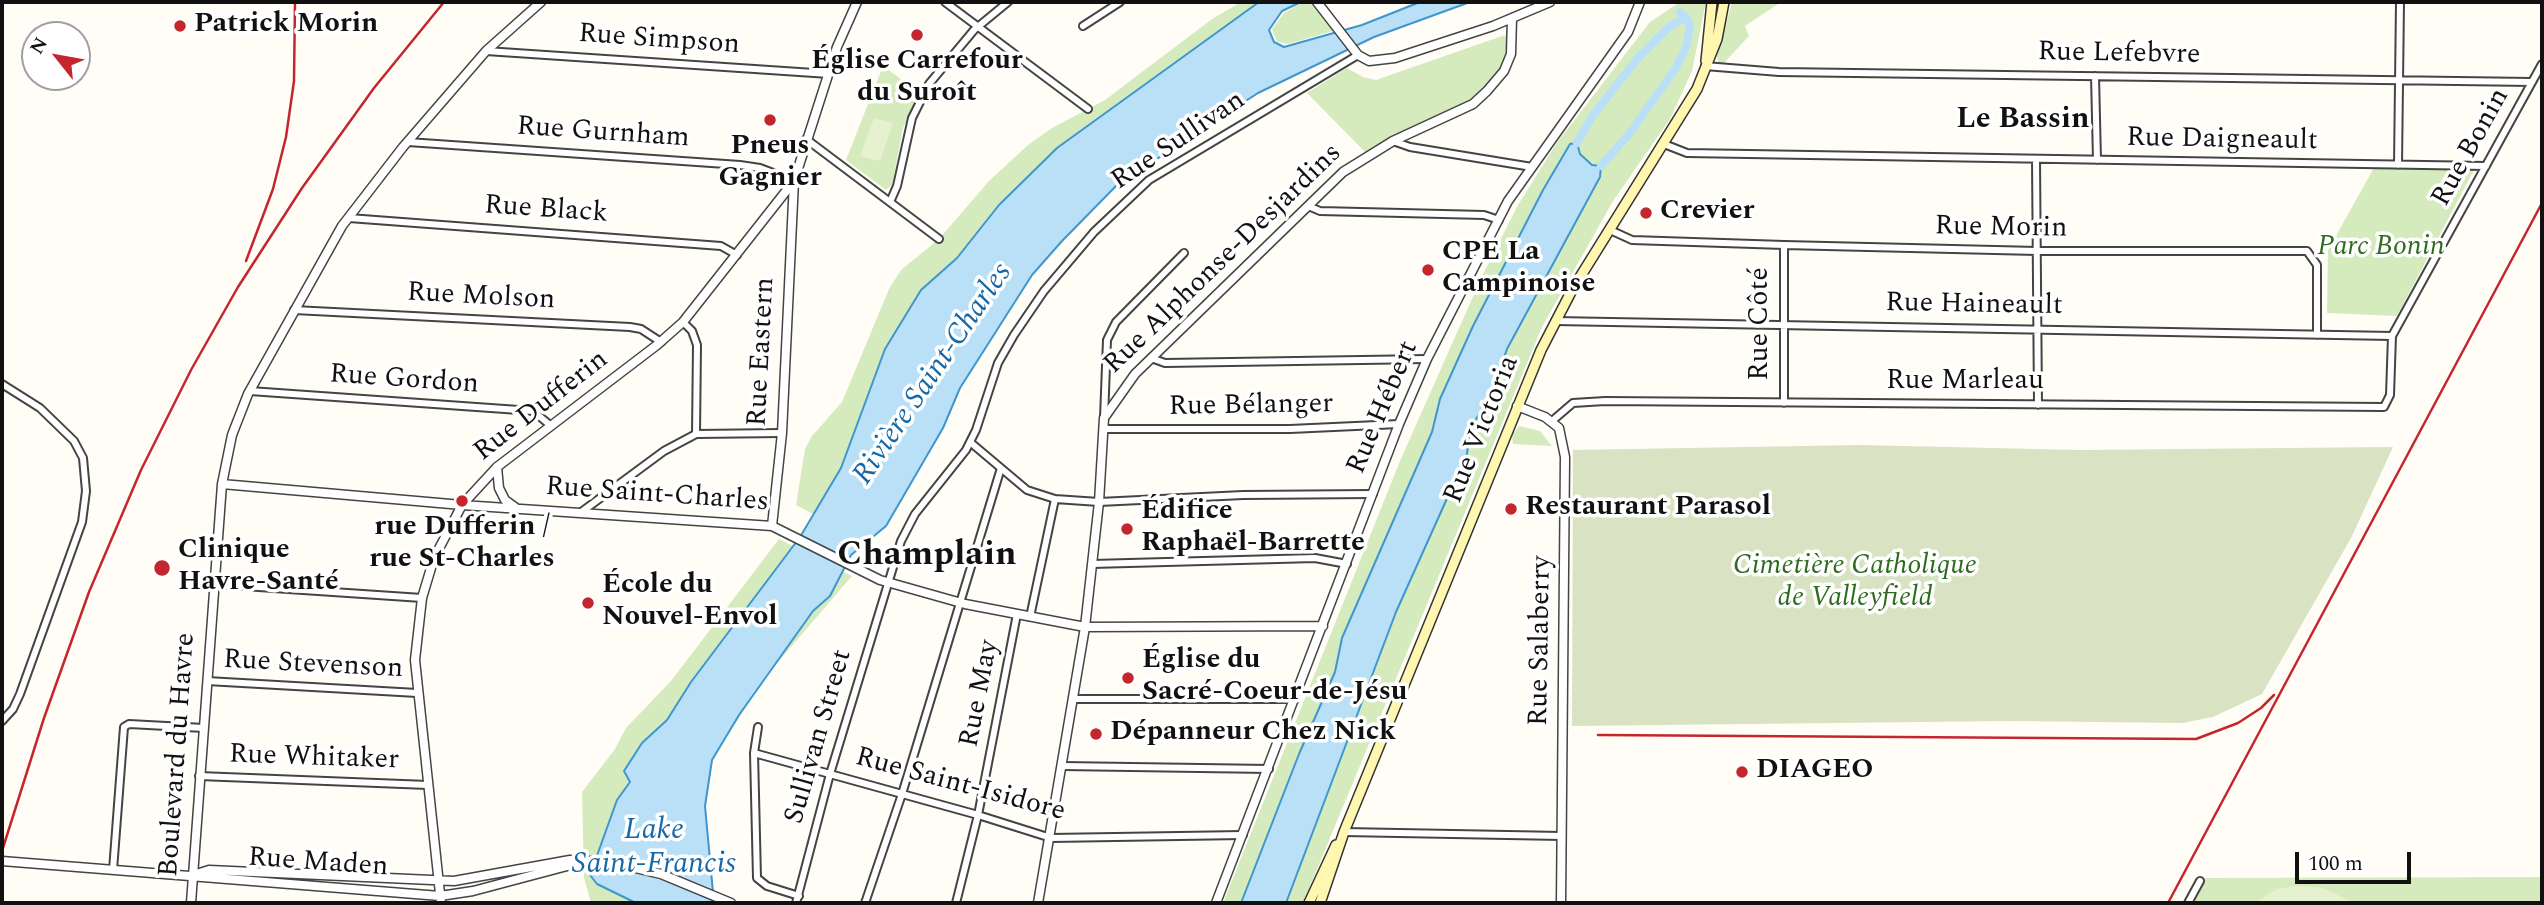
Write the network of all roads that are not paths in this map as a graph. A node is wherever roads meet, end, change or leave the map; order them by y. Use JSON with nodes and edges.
{"nodes":[{"id":1,"x":541,"y":2,"type":"edge"},
{"id":2,"x":857,"y":2,"type":"edge"},
{"id":3,"x":945,"y":2,"type":"edge"},
{"id":4,"x":1008,"y":2,"type":"edge"},
{"id":5,"x":1120,"y":2,"type":"edge"},
{"id":6,"x":1317,"y":2,"type":"edge"},
{"id":7,"x":1550,"y":2,"type":"edge"},
{"id":8,"x":1640,"y":2,"type":"edge"},
{"id":9,"x":1712,"y":2,"type":"edge"},
{"id":10,"x":1724,"y":2,"type":"edge"},
{"id":11,"x":2400,"y":2,"type":"edge"},
{"id":12,"x":1512,"y":18,"type":"junction"},
{"id":13,"x":978,"y":26,"type":"junction"},
{"id":14,"x":1083,"y":26,"type":"dead end"},
{"id":15,"x":486,"y":51,"type":"junction"},
{"id":16,"x":1358,"y":55,"type":"junction"},
{"id":17,"x":2542,"y":64,"type":"edge"},
{"id":18,"x":1705,"y":66,"type":"junction"},
{"id":19,"x":829,"y":74,"type":"junction"},
{"id":20,"x":2095,"y":76,"type":"junction"},
{"id":21,"x":2399,"y":80,"type":"junction"},
{"id":22,"x":2532,"y":82,"type":"junction"},
{"id":23,"x":1088,"y":109,"type":"dead end"},
{"id":24,"x":806,"y":138,"type":"junction"},
{"id":25,"x":1393,"y":141,"type":"junction"},
{"id":26,"x":408,"y":142,"type":"junction"},
{"id":27,"x":1664,"y":144,"type":"junction"},
{"id":28,"x":2036,"y":159,"type":"junction"},
{"id":29,"x":2096,"y":160,"type":"junction"},
{"id":30,"x":2398,"y":165,"type":"junction"},
{"id":31,"x":2486,"y":166,"type":"junction"},
{"id":32,"x":1532,"y":167,"type":"junction"},
{"id":33,"x":794,"y":181,"type":"junction"},
{"id":34,"x":890,"y":202,"type":"junction"},
{"id":35,"x":1308,"y":206,"type":"junction"},
{"id":36,"x":349,"y":218,"type":"junction"},
{"id":37,"x":1499,"y":220,"type":"junction"},
{"id":38,"x":1610,"y":230,"type":"junction"},
{"id":39,"x":939,"y":239,"type":"dead end"},
{"id":40,"x":1784,"y":245,"type":"junction"},
{"id":41,"x":2037,"y":251,"type":"junction"},
{"id":42,"x":1185,"y":253,"type":"dead end"},
{"id":43,"x":737,"y":255,"type":"junction"},
{"id":44,"x":294,"y":310,"type":"junction"},
{"id":45,"x":1555,"y":321,"type":"junction"},
{"id":46,"x":683,"y":322,"type":"junction"},
{"id":47,"x":1782,"y":323,"type":"junction"},
{"id":48,"x":2038,"y":329,"type":"junction"},
{"id":49,"x":2317,"y":335,"type":"junction"},
{"id":50,"x":2392,"y":337,"type":"junction"},
{"id":51,"x":661,"y":342,"type":"junction"},
{"id":52,"x":1151,"y":358,"type":"junction"},
{"id":53,"x":1427,"y":359,"type":"junction"},
{"id":54,"x":2,"y":384,"type":"edge"},
{"id":55,"x":250,"y":391,"type":"junction"},
{"id":56,"x":1784,"y":403,"type":"junction"},
{"id":57,"x":2038,"y":405,"type":"junction"},
{"id":58,"x":1517,"y":406,"type":"junction"},
{"id":59,"x":2384,"y":407,"type":"joint"},
{"id":60,"x":1104,"y":418,"type":"junction"},
{"id":61,"x":1552,"y":421,"type":"junction"},
{"id":62,"x":1399,"y":424,"type":"junction"},
{"id":63,"x":550,"y":425,"type":"junction"},
{"id":64,"x":1103,"y":429,"type":"junction"},
{"id":65,"x":782,"y":433,"type":"junction"},
{"id":66,"x":696,"y":434,"type":"junction"},
{"id":67,"x":970,"y":442,"type":"junction"},
{"id":68,"x":497,"y":467,"type":"junction"},
{"id":69,"x":1001,"y":468,"type":"junction"},
{"id":70,"x":222,"y":484,"type":"junction"},
{"id":71,"x":1373,"y":494,"type":"junction"},
{"id":72,"x":1055,"y":499,"type":"junction"},
{"id":73,"x":1099,"y":502,"type":"junction"},
{"id":74,"x":462,"y":505,"type":"junction"},
{"id":75,"x":516,"y":509,"type":"junction"},
{"id":76,"x":580,"y":513,"type":"junction"},
{"id":77,"x":772,"y":526,"type":"junction"},
{"id":78,"x":1092,"y":564,"type":"junction"},
{"id":79,"x":1347,"y":564,"type":"junction"},
{"id":80,"x":888,"y":582,"type":"junction"},
{"id":81,"x":214,"y":584,"type":"junction"},
{"id":82,"x":422,"y":598,"type":"junction"},
{"id":83,"x":960,"y":602,"type":"junction"},
{"id":84,"x":1017,"y":614,"type":"junction"},
{"id":85,"x":1030,"y":617,"type":"junction"},
{"id":86,"x":1323,"y":626,"type":"junction"},
{"id":87,"x":1085,"y":627,"type":"junction"},
{"id":88,"x":207,"y":681,"type":"junction"},
{"id":89,"x":417,"y":693,"type":"junction"},
{"id":90,"x":1074,"y":699,"type":"junction"},
{"id":91,"x":1296,"y":699,"type":"junction"},
{"id":92,"x":2,"y":721,"type":"edge"},
{"id":93,"x":758,"y":727,"type":"dead end"},
{"id":94,"x":204,"y":728,"type":"junction"},
{"id":95,"x":754,"y":753,"type":"junction"},
{"id":96,"x":1062,"y":766,"type":"junction"},
{"id":97,"x":1269,"y":769,"type":"junction"},
{"id":98,"x":830,"y":774,"type":"junction"},
{"id":99,"x":199,"y":776,"type":"junction"},
{"id":100,"x":428,"y":785,"type":"junction"},
{"id":101,"x":902,"y":794,"type":"junction"},
{"id":102,"x":978,"y":815,"type":"junction"},
{"id":103,"x":1344,"y":832,"type":"junction"},
{"id":104,"x":1243,"y":835,"type":"junction"},
{"id":105,"x":1562,"y":836,"type":"junction"},
{"id":106,"x":1051,"y":838,"type":"junction"},
{"id":107,"x":2,"y":861,"type":"edge"},
{"id":108,"x":590,"y":861,"type":"junction"},
{"id":109,"x":113,"y":870,"type":"junction"},
{"id":110,"x":193,"y":874,"type":"junction"},
{"id":111,"x":439,"y":881,"type":"junction"},
{"id":112,"x":2200,"y":881,"type":"dead end"},
{"id":113,"x":441,"y":900,"type":"edge"},
{"id":114,"x":797,"y":900,"type":"edge"},
{"id":115,"x":191,"y":903,"type":"edge"},
{"id":116,"x":731,"y":903,"type":"edge"},
{"id":117,"x":865,"y":903,"type":"edge"},
{"id":118,"x":956,"y":903,"type":"edge"},
{"id":119,"x":1038,"y":903,"type":"edge"},
{"id":120,"x":1216,"y":903,"type":"edge"},
{"id":121,"x":1309,"y":903,"type":"edge"},
{"id":122,"x":1320,"y":903,"type":"edge"},
{"id":123,"x":1561,"y":903,"type":"edge"},
{"id":124,"x":2188,"y":903,"type":"edge"}],
"edges":[{"from":1,"to":15,"type":"street","name":"Boulevard du Havre"},
{"from":2,"to":19,"type":"street","name":"Rue Dufferin"},
{"from":3,"to":13,"type":"street"},
{"from":4,"to":13,"type":"street"},
{"from":5,"to":14,"type":"street"},
{"from":6,"to":16,"type":"street"},
{"from":7,"to":12,"type":"street"},
{"from":8,"to":32,"type":"street","name":"Rue Hébert"},
{"from":9,"to":18,"type":"main road","name":"Rue Victoria"},
{"from":10,"to":18,"type":"main road","name":"Rue Victoria"},
{"from":11,"to":21,"type":"street"},
{"from":12,"to":16,"type":"street"},
{"from":12,"to":25,"type":"street","name":"Rue Alphonse-Desjardins"},
{"from":13,"to":23,"type":"street"},
{"from":13,"to":34,"type":"street"},
{"from":15,"to":19,"type":"street","name":"Rue Simpson"},
{"from":15,"to":26,"type":"street","name":"Boulevard du Havre"},
{"from":16,"to":67,"type":"street","name":"Rue Sullivan"},
{"from":17,"to":22,"type":"street","name":"Rue Bonin"},
{"from":18,"to":20,"type":"street","name":"Rue Lefebvre"},
{"from":18,"to":27,"type":"main road","name":"Rue Victoria"},
{"from":19,"to":24,"type":"street","name":"Rue Dufferin"},
{"from":20,"to":21,"type":"street","name":"Rue Lefebvre"},
{"from":20,"to":29,"type":"street"},
{"from":21,"to":22,"type":"street","name":"Rue Lefebvre"},
{"from":21,"to":30,"type":"street"},
{"from":22,"to":31,"type":"street","name":"Rue Bonin"},
{"from":24,"to":33,"type":"street","name":"Rue Dufferin"},
{"from":24,"to":34,"type":"street"},
{"from":25,"to":32,"type":"street"},
{"from":25,"to":35,"type":"street","name":"Rue Alphonse-Desjardins"},
{"from":26,"to":33,"type":"street","name":"Rue Gurnham"},
{"from":26,"to":36,"type":"street","name":"Boulevard du Havre"},
{"from":27,"to":28,"type":"street","name":"Rue Daigneault"},
{"from":27,"to":38,"type":"main road","name":"Rue Victoria"},
{"from":28,"to":29,"type":"street","name":"Rue Daigneault"},
{"from":28,"to":41,"type":"street"},
{"from":29,"to":30,"type":"street","name":"Rue Daigneault"},
{"from":30,"to":31,"type":"street","name":"Rue Daigneault"},
{"from":31,"to":50,"type":"street","name":"Rue Bonin"},
{"from":32,"to":37,"type":"street","name":"Rue Hébert"},
{"from":33,"to":43,"type":"street","name":"Rue Dufferin"},
{"from":33,"to":65,"type":"street","name":"Rue Eastern"},
{"from":34,"to":39,"type":"street"},
{"from":35,"to":37,"type":"street"},
{"from":35,"to":52,"type":"street","name":"Rue Alphonse-Desjardins"},
{"from":36,"to":43,"type":"street","name":"Rue Black"},
{"from":36,"to":44,"type":"street","name":"Boulevard du Havre"},
{"from":37,"to":53,"type":"street","name":"Rue Hébert"},
{"from":38,"to":40,"type":"street","name":"Rue Morin"},
{"from":38,"to":45,"type":"main road","name":"Rue Victoria"},
{"from":40,"to":41,"type":"street","name":"Rue Morin"},
{"from":40,"to":47,"type":"street","name":"Rue Côté"},
{"from":41,"to":48,"type":"street"},
{"from":41,"to":49,"type":"street","name":"Rue Morin"},
{"from":42,"to":60,"type":"street"},
{"from":43,"to":46,"type":"street","name":"Rue Dufferin"},
{"from":44,"to":51,"type":"street","name":"Rue Molson"},
{"from":44,"to":55,"type":"street","name":"Boulevard du Havre"},
{"from":45,"to":47,"type":"street","name":"Rue Haineault"},
{"from":45,"to":58,"type":"main road","name":"Rue Victoria"},
{"from":46,"to":51,"type":"street","name":"Rue Dufferin"},
{"from":46,"to":66,"type":"street"},
{"from":47,"to":48,"type":"street","name":"Rue Haineault"},
{"from":47,"to":56,"type":"street","name":"Rue Côté"},
{"from":48,"to":49,"type":"street","name":"Rue Haineault"},
{"from":48,"to":57,"type":"street"},
{"from":49,"to":50,"type":"street","name":"Rue Haineault"},
{"from":50,"to":59,"type":"street","name":"Rue Bonin"},
{"from":51,"to":63,"type":"street","name":"Rue Dufferin"},
{"from":52,"to":53,"type":"street"},
{"from":52,"to":60,"type":"street","name":"Rue Alphonse-Desjardins"},
{"from":53,"to":62,"type":"street","name":"Rue Hébert"},
{"from":54,"to":92,"type":"street"},
{"from":55,"to":63,"type":"street","name":"Rue Gordon"},
{"from":55,"to":70,"type":"street","name":"Boulevard du Havre"},
{"from":56,"to":57,"type":"street","name":"Rue Marleau"},
{"from":56,"to":61,"type":"street","name":"Rue Marleau"},
{"from":57,"to":59,"type":"street","name":"Rue Marleau"},
{"from":58,"to":61,"type":"street"},
{"from":58,"to":103,"type":"main road","name":"Rue Victoria"},
{"from":60,"to":64,"type":"street","name":"Rue Alphonse-Desjardins"},
{"from":61,"to":105,"type":"street","name":"Rue Salaberry"},
{"from":62,"to":64,"type":"street","name":"Rue Bélanger"},
{"from":62,"to":71,"type":"street","name":"Rue Hébert"},
{"from":63,"to":68,"type":"street","name":"Rue Dufferin"},
{"from":64,"to":73,"type":"street","name":"Rue Alphonse-Desjardins"},
{"from":65,"to":66,"type":"street"},
{"from":65,"to":77,"type":"street","name":"Rue Eastern"},
{"from":66,"to":76,"type":"street"},
{"from":67,"to":69,"type":"street"},
{"from":67,"to":80,"type":"street","name":"Rue Sullivan"},
{"from":68,"to":74,"type":"street","name":"Rue Dufferin"},
{"from":68,"to":75,"type":"street"},
{"from":69,"to":72,"type":"street"},
{"from":69,"to":83,"type":"street"},
{"from":70,"to":74,"type":"street","name":"Rue Saint-Charles"},
{"from":70,"to":81,"type":"street","name":"Boulevard du Havre"},
{"from":71,"to":73,"type":"street"},
{"from":71,"to":79,"type":"street","name":"Rue Hébert"},
{"from":72,"to":73,"type":"street"},
{"from":72,"to":85,"type":"street","name":"Rue May"},
{"from":73,"to":78,"type":"street","name":"Rue Alphonse-Desjardins"},
{"from":74,"to":75,"type":"street","name":"Rue Saint-Charles"},
{"from":74,"to":82,"type":"street","name":"Rue Dufferin"},
{"from":75,"to":76,"type":"street","name":"Rue Saint-Charles"},
{"from":76,"to":77,"type":"street","name":"Rue Saint-Charles"},
{"from":77,"to":80,"type":"street","name":"Rue Saint-Charles"},
{"from":78,"to":79,"type":"street"},
{"from":78,"to":87,"type":"street","name":"Rue Alphonse-Desjardins"},
{"from":79,"to":86,"type":"street","name":"Rue Hébert"},
{"from":80,"to":83,"type":"street","name":"Rue Saint-Charles"},
{"from":80,"to":98,"type":"street","name":"Sullivan Street"},
{"from":81,"to":82,"type":"street"},
{"from":81,"to":88,"type":"street","name":"Boulevard du Havre"},
{"from":82,"to":89,"type":"street","name":"Rue Dufferin"},
{"from":83,"to":84,"type":"street","name":"Rue Saint-Charles"},
{"from":83,"to":101,"type":"street"},
{"from":84,"to":85,"type":"street","name":"Rue Saint-Charles"},
{"from":84,"to":102,"type":"street","name":"Rue May"},
{"from":85,"to":87,"type":"street","name":"Rue Saint-Charles"},
{"from":86,"to":87,"type":"street","name":"Rue Saint-Charles"},
{"from":86,"to":91,"type":"street","name":"Rue Hébert"},
{"from":87,"to":90,"type":"street","name":"Rue Alphonse-Desjardins"},
{"from":88,"to":89,"type":"street","name":"Rue Stevenson"},
{"from":88,"to":94,"type":"street","name":"Boulevard du Havre"},
{"from":89,"to":100,"type":"street","name":"Rue Dufferin"},
{"from":90,"to":91,"type":"street"},
{"from":90,"to":96,"type":"street","name":"Rue Alphonse-Desjardins"},
{"from":91,"to":97,"type":"street","name":"Rue Hébert"},
{"from":93,"to":95,"type":"street"},
{"from":94,"to":99,"type":"street","name":"Boulevard du Havre"},
{"from":94,"to":109,"type":"street"},
{"from":95,"to":98,"type":"street","name":"Rue Saint-Isidore"},
{"from":95,"to":114,"type":"street"},
{"from":96,"to":97,"type":"street"},
{"from":96,"to":106,"type":"street","name":"Rue Alphonse-Desjardins"},
{"from":97,"to":104,"type":"street","name":"Rue Hébert"},
{"from":98,"to":101,"type":"street","name":"Rue Saint-Isidore"},
{"from":98,"to":114,"type":"street","name":"Sullivan Street"},
{"from":99,"to":100,"type":"street","name":"Rue Whitaker"},
{"from":99,"to":110,"type":"street","name":"Boulevard du Havre"},
{"from":100,"to":111,"type":"street","name":"Rue Dufferin"},
{"from":101,"to":102,"type":"street","name":"Rue Saint-Isidore"},
{"from":101,"to":117,"type":"street"},
{"from":102,"to":106,"type":"street","name":"Rue Saint-Isidore"},
{"from":102,"to":118,"type":"street","name":"Rue May"},
{"from":103,"to":105,"type":"street"},
{"from":103,"to":121,"type":"main road","name":"Rue Victoria"},
{"from":103,"to":122,"type":"main road","name":"Rue Victoria"},
{"from":104,"to":106,"type":"street","name":"Rue Saint-Isidore"},
{"from":104,"to":120,"type":"street","name":"Rue Hébert"},
{"from":105,"to":123,"type":"street","name":"Rue Salaberry"},
{"from":106,"to":119,"type":"street","name":"Rue Alphonse-Desjardins"},
{"from":107,"to":109,"type":"street","name":"Rue Maden"},
{"from":108,"to":111,"type":"street","name":"Rue Maden"},
{"from":108,"to":113,"type":"street","name":"Rue Maden"},
{"from":108,"to":116,"type":"street"},
{"from":109,"to":110,"type":"street","name":"Rue Maden"},
{"from":110,"to":111,"type":"street","name":"Rue Maden"},
{"from":110,"to":113,"type":"street","name":"Rue Maden"},
{"from":110,"to":115,"type":"street","name":"Boulevard du Havre"},
{"from":111,"to":113,"type":"street","name":"Rue Dufferin"},
{"from":112,"to":124,"type":"street"}]}
